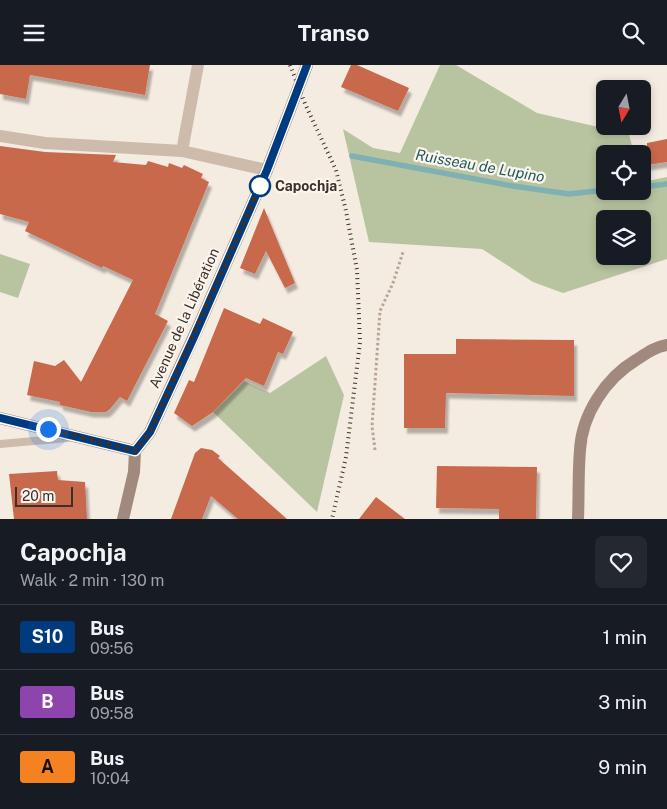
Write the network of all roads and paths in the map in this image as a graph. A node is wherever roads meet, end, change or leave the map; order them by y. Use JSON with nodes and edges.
{"nodes":[{"id":1,"x":198,"y":65,"type":"edge"},
{"id":2,"x":307,"y":65,"type":"edge"},
{"id":3,"x":0,"y":136,"type":"edge"},
{"id":4,"x":182,"y":151,"type":"junction"},
{"id":5,"x":267,"y":170,"type":"junction"},
{"id":6,"x":403,"y":252,"type":"dead end"},
{"id":7,"x":667,"y":345,"type":"edge"},
{"id":8,"x":0,"y":418,"type":"edge"},
{"id":9,"x":81,"y":437,"type":"junction"},
{"id":10,"x":0,"y":444,"type":"edge"},
{"id":11,"x":375,"y":450,"type":"dead end"},
{"id":12,"x":135,"y":451,"type":"junction"},
{"id":13,"x":123,"y":519,"type":"edge"},
{"id":14,"x":578,"y":519,"type":"edge"}],
"edges":[{"from":1,"to":4,"type":"street"},
{"from":2,"to":5,"type":"main road","name":"Avenue de la Libération"},
{"from":3,"to":4,"type":"street"},
{"from":4,"to":5,"type":"street"},
{"from":5,"to":12,"type":"main road","name":"Avenue de la Libération"},
{"from":6,"to":11,"type":"path"},
{"from":7,"to":14,"type":"main road"},
{"from":8,"to":9,"type":"main road"},
{"from":9,"to":10,"type":"lane"},
{"from":9,"to":12,"type":"main road"},
{"from":12,"to":13,"type":"main road"}]}
